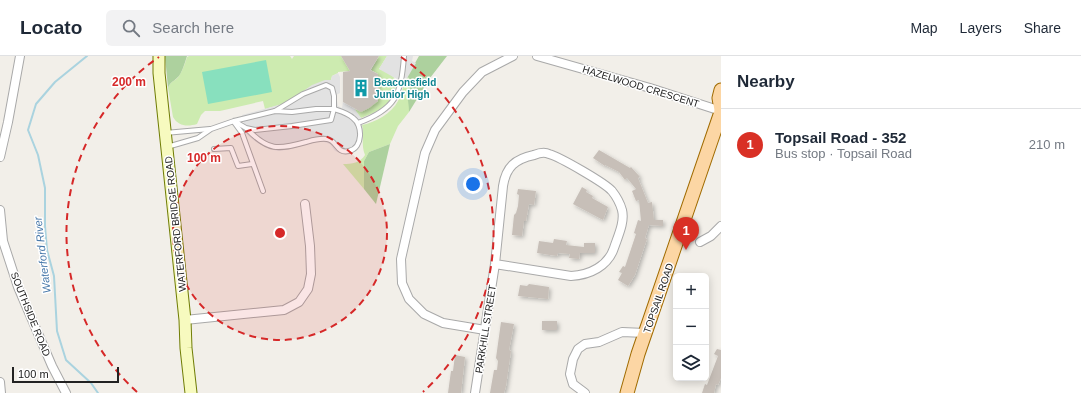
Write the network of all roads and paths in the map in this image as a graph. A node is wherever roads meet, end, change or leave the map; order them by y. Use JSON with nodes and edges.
{"nodes":[{"id":1,"x":20,"y":56,"type":"edge"},
{"id":2,"x":159,"y":56,"type":"edge"},
{"id":3,"x":404,"y":56,"type":"edge"},
{"id":4,"x":513,"y":56,"type":"edge"},
{"id":5,"x":537,"y":56,"type":"edge"},
{"id":6,"x":721,"y":90,"type":"edge"},
{"id":7,"x":334,"y":109,"type":"junction"},
{"id":8,"x":275,"y":111,"type":"junction"},
{"id":9,"x":721,"y":111,"type":"edge"},
{"id":10,"x":234,"y":121,"type":"junction"},
{"id":11,"x":358,"y":123,"type":"junction"},
{"id":12,"x":246,"y":128,"type":"junction"},
{"id":13,"x":211,"y":129,"type":"junction"},
{"id":14,"x":165,"y":134,"type":"junction"},
{"id":15,"x":167,"y":147,"type":"junction"},
{"id":16,"x":214,"y":149,"type":"dead end"},
{"id":17,"x":0,"y":157,"type":"edge"},
{"id":18,"x":252,"y":164,"type":"junction"},
{"id":19,"x":263,"y":191,"type":"dead end"},
{"id":20,"x":305,"y":204,"type":"dead end"},
{"id":21,"x":0,"y":210,"type":"edge"},
{"id":22,"x":721,"y":226,"type":"edge"},
{"id":23,"x":700,"y":242,"type":"dead end"},
{"id":24,"x":496,"y":264,"type":"junction"},
{"id":25,"x":185,"y":320,"type":"junction"},
{"id":26,"x":485,"y":330,"type":"junction"},
{"id":27,"x":646,"y":333,"type":"junction"},
{"id":28,"x":0,"y":382,"type":"edge"},
{"id":29,"x":1,"y":393,"type":"edge"},
{"id":30,"x":66,"y":393,"type":"edge"},
{"id":31,"x":191,"y":393,"type":"edge"},
{"id":32,"x":475,"y":393,"type":"edge"},
{"id":33,"x":585,"y":393,"type":"edge"},
{"id":34,"x":627,"y":393,"type":"edge"}],
"edges":[{"from":1,"to":17,"type":"street"},
{"from":2,"to":14,"type":"main road","name":"WATERFORD BRIDGE ROAD"},
{"from":3,"to":11,"type":"lane"},
{"from":4,"to":26,"type":"street"},
{"from":5,"to":9,"type":"street","name":"HAZELWOOD CRESCENT"},
{"from":6,"to":9,"type":"main road","name":"TOPSAIL ROAD"},
{"from":7,"to":8,"type":"lane"},
{"from":7,"to":8,"type":"lane"},
{"from":7,"to":11,"type":"lane"},
{"from":7,"to":12,"type":"lane"},
{"from":8,"to":10,"type":"lane"},
{"from":9,"to":27,"type":"main road","name":"TOPSAIL ROAD"},
{"from":10,"to":12,"type":"lane"},
{"from":10,"to":13,"type":"lane"},
{"from":10,"to":18,"type":"lane"},
{"from":11,"to":12,"type":"lane"},
{"from":13,"to":14,"type":"lane"},
{"from":13,"to":15,"type":"lane"},
{"from":14,"to":15,"type":"main road","name":"WATERFORD BRIDGE ROAD"},
{"from":15,"to":25,"type":"main road","name":"WATERFORD BRIDGE ROAD"},
{"from":16,"to":18,"type":"lane"},
{"from":18,"to":19,"type":"lane"},
{"from":20,"to":25,"type":"street"},
{"from":21,"to":30,"type":"street","name":"SOUTHSIDE ROAD"},
{"from":22,"to":23,"type":"street"},
{"from":24,"to":24,"type":"street","name":"PARKHILL STREET"},
{"from":24,"to":26,"type":"street","name":"PARKHILL STREET"},
{"from":25,"to":31,"type":"main road","name":"WATERFORD BRIDGE ROAD"},
{"from":26,"to":32,"type":"street","name":"PARKHILL STREET"},
{"from":27,"to":33,"type":"street"},
{"from":27,"to":34,"type":"main road","name":"TOPSAIL ROAD"},
{"from":28,"to":29,"type":"street"}]}
